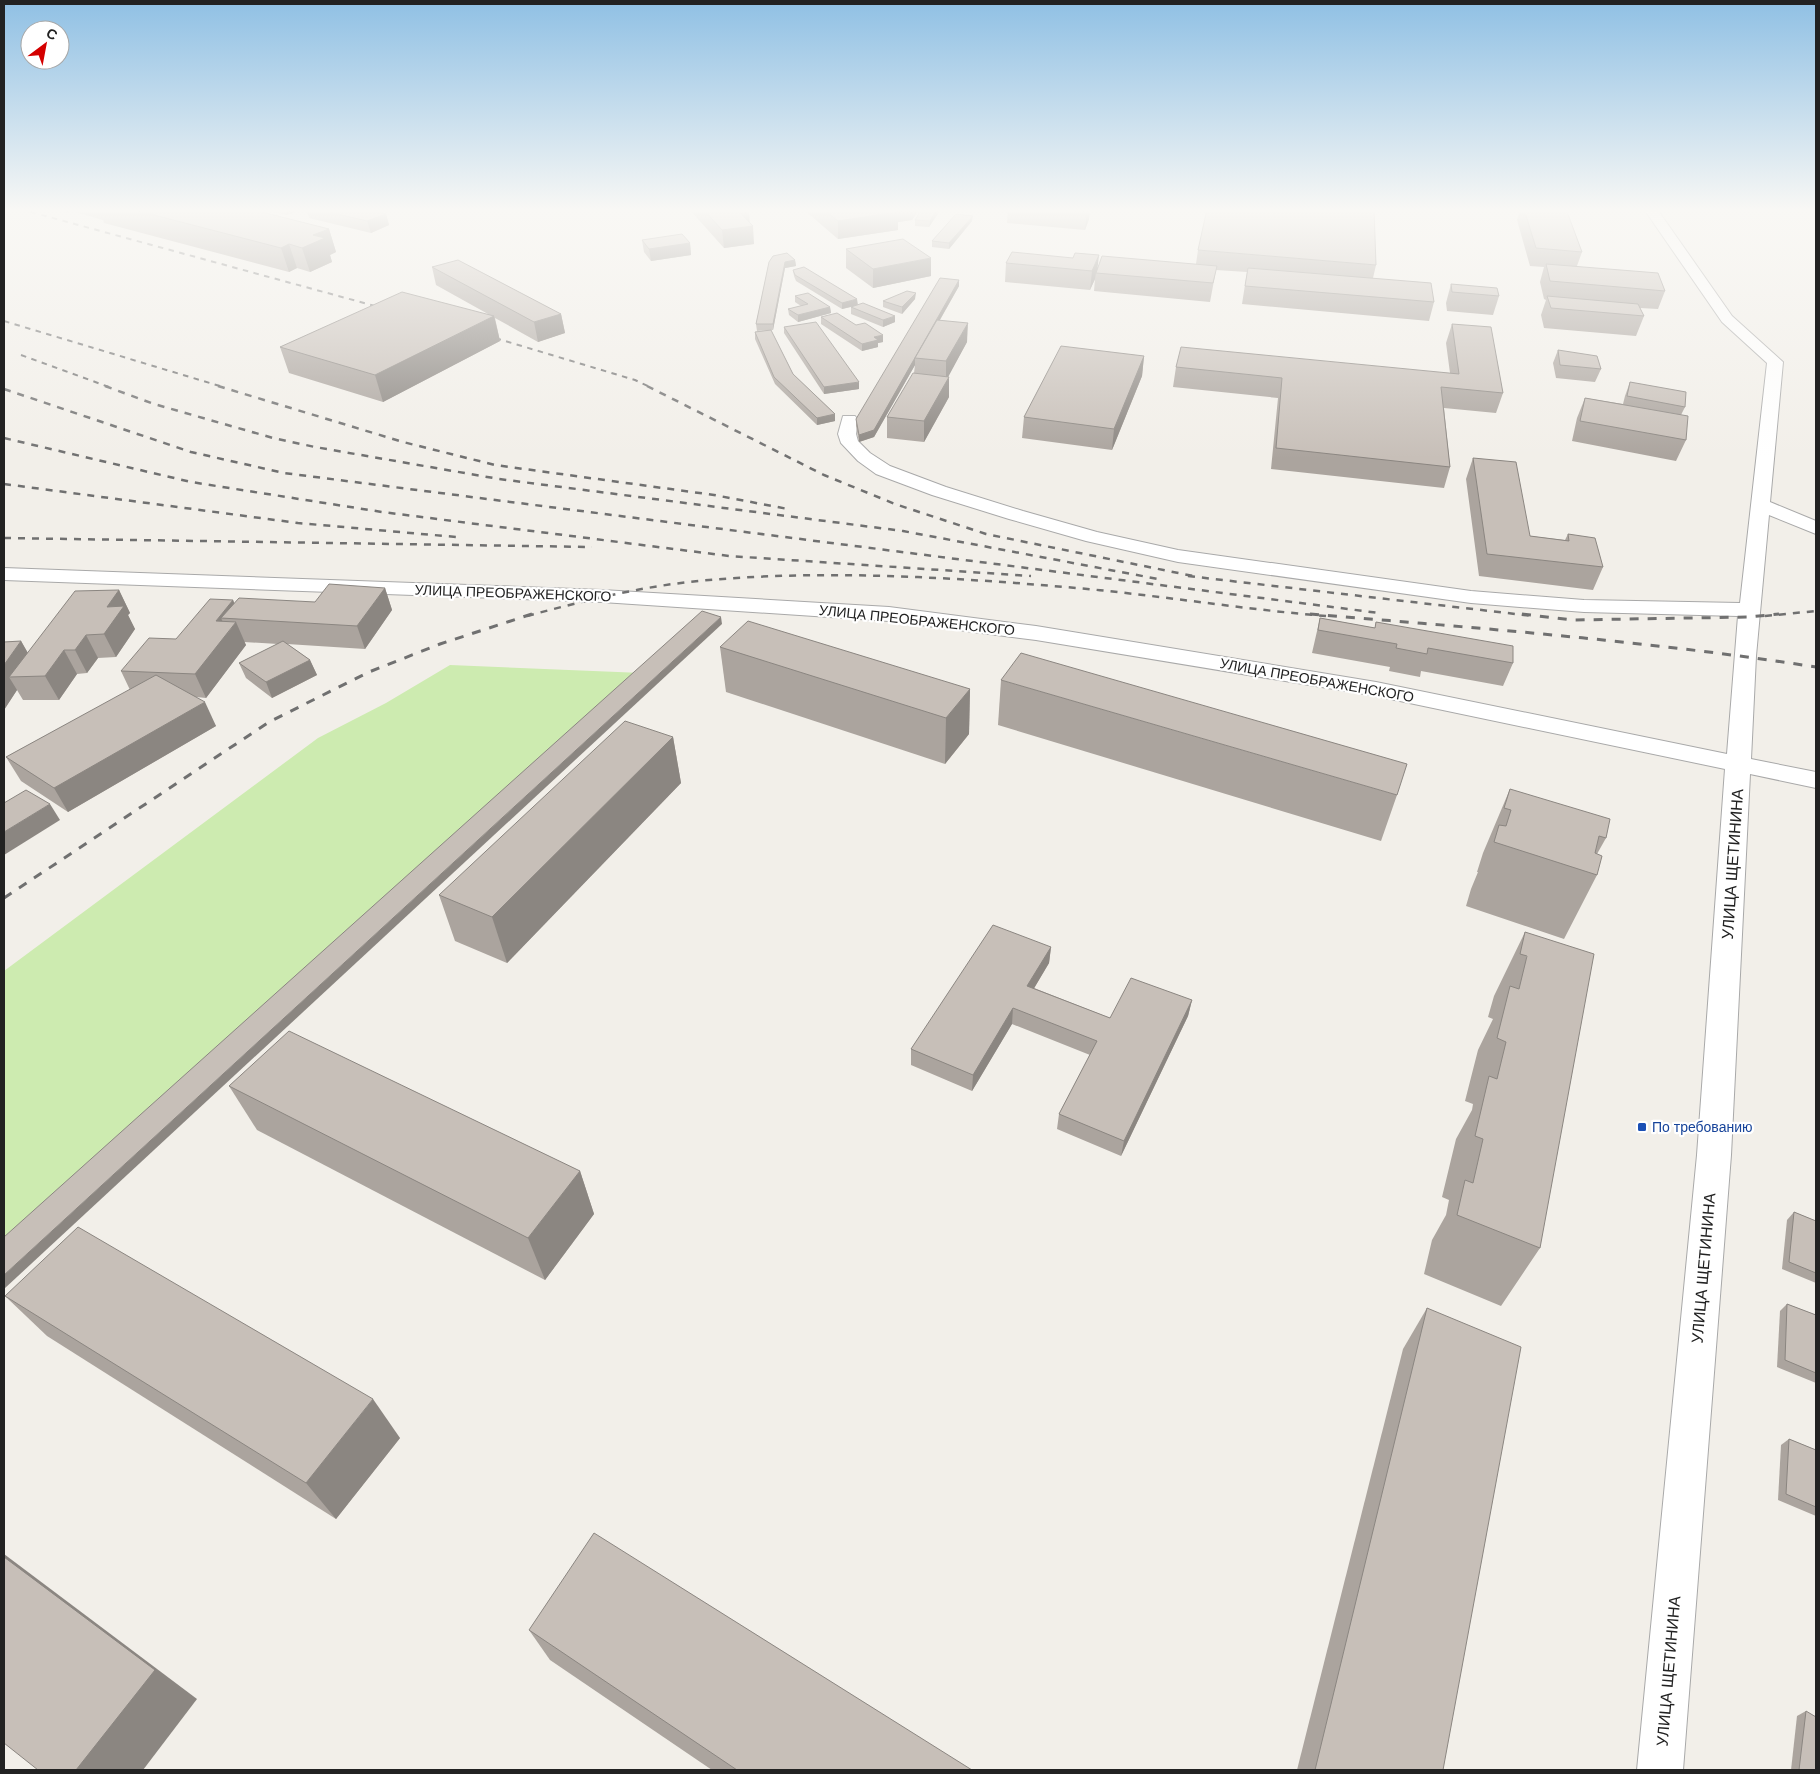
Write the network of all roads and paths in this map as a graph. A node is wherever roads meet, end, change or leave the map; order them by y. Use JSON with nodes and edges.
{"nodes":[{"id":1,"x":1708,"y":292,"type":"edge"},
{"id":2,"x":849,"y":420,"type":"dead end"},
{"id":3,"x":1761,"y":505,"type":"junction"},
{"id":4,"x":1816,"y":528,"type":"edge"},
{"id":5,"x":4,"y":574,"type":"edge"},
{"id":6,"x":1750,"y":610,"type":"junction"},
{"id":7,"x":1738,"y":764,"type":"junction"},
{"id":8,"x":1816,"y":780,"type":"edge"},
{"id":9,"x":1660,"y":1770,"type":"edge"}],
"edges":[{"from":1,"to":3,"type":"street","name":"УЛИЦА ЩЕТИНИНА"},
{"from":2,"to":6,"type":"street"},
{"from":3,"to":4,"type":"street"},
{"from":3,"to":6,"type":"street","name":"УЛИЦА ЩЕТИНИНА"},
{"from":5,"to":7,"type":"street","name":"УЛИЦА ПРЕОБРАЖЕНСКОГО"},
{"from":6,"to":7,"type":"street","name":"УЛИЦА ЩЕТИНИНА"},
{"from":7,"to":8,"type":"street","name":"УЛИЦА ПРЕОБРАЖЕНСКОГО"},
{"from":7,"to":9,"type":"street","name":"УЛИЦА ЩЕТИНИНА"}]}
